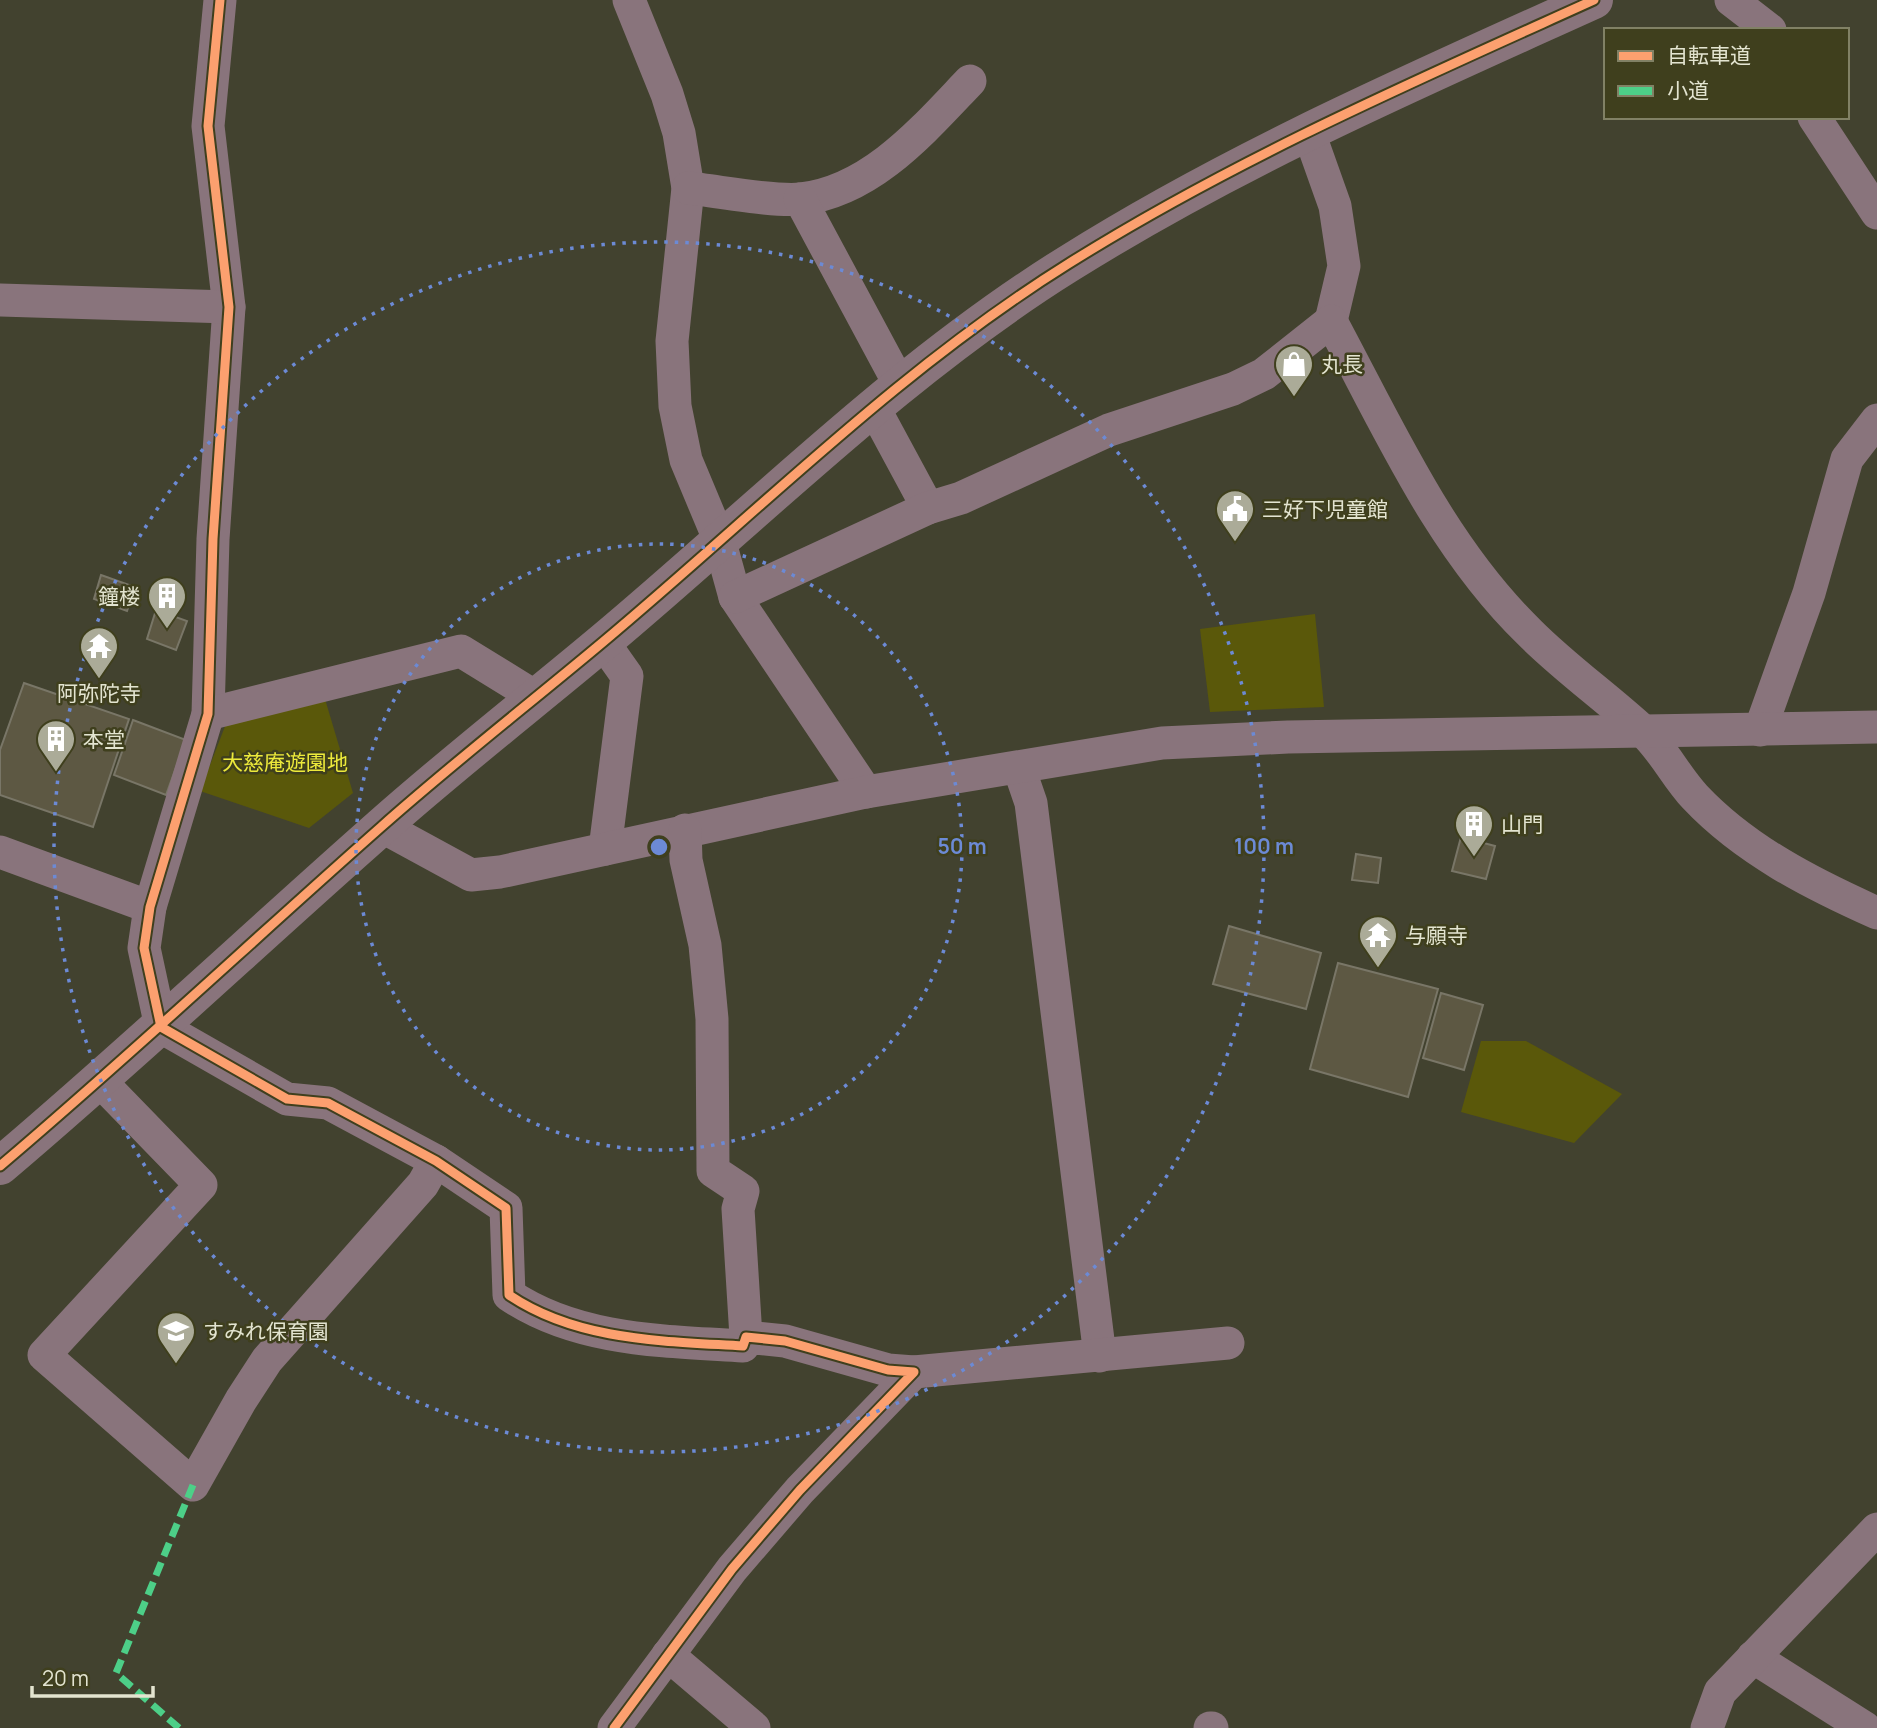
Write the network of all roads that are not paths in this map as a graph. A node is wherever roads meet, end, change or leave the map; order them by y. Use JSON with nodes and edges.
{"nodes":[{"id":1,"x":220,"y":0,"type":"edge"},
{"id":2,"x":629,"y":0,"type":"edge"},
{"id":3,"x":1594,"y":0,"type":"edge"},
{"id":4,"x":1731,"y":0,"type":"edge"},
{"id":5,"x":1767,"y":28,"type":"edge"},
{"id":6,"x":970,"y":81,"type":"dead end"},
{"id":7,"x":1815,"y":119,"type":"edge"},
{"id":8,"x":1308,"y":130,"type":"junction"},
{"id":9,"x":688,"y":188,"type":"junction"},
{"id":10,"x":800,"y":199,"type":"junction"},
{"id":11,"x":1877,"y":213,"type":"edge"},
{"id":12,"x":0,"y":300,"type":"edge"},
{"id":13,"x":229,"y":307,"type":"junction"},
{"id":14,"x":1331,"y":321,"type":"junction"},
{"id":15,"x":887,"y":398,"type":"junction"},
{"id":16,"x":1877,"y":420,"type":"edge"},
{"id":17,"x":928,"y":508,"type":"junction"},
{"id":18,"x":719,"y":539,"type":"junction"},
{"id":19,"x":736,"y":597,"type":"junction"},
{"id":20,"x":603,"y":642,"type":"junction"},
{"id":21,"x":534,"y":696,"type":"junction"},
{"id":22,"x":208,"y":714,"type":"junction"},
{"id":23,"x":1877,"y":727,"type":"edge"},
{"id":24,"x":1760,"y":730,"type":"junction"},
{"id":25,"x":1645,"y":732,"type":"junction"},
{"id":26,"x":1018,"y":768,"type":"junction"},
{"id":27,"x":866,"y":792,"type":"junction"},
{"id":28,"x":381,"y":826,"type":"junction"},
{"id":29,"x":685,"y":830,"type":"junction"},
{"id":30,"x":605,"y":849,"type":"junction"},
{"id":31,"x":0,"y":852,"type":"edge"},
{"id":32,"x":150,"y":907,"type":"junction"},
{"id":33,"x":1877,"y":913,"type":"edge"},
{"id":34,"x":161,"y":1027,"type":"junction"},
{"id":35,"x":100,"y":1082,"type":"junction"},
{"id":36,"x":436,"y":1161,"type":"junction"},
{"id":37,"x":0,"y":1166,"type":"edge"},
{"id":38,"x":746,"y":1337,"type":"junction"},
{"id":39,"x":1228,"y":1343,"type":"dead end"},
{"id":40,"x":1100,"y":1356,"type":"junction"},
{"id":41,"x":914,"y":1372,"type":"junction"},
{"id":42,"x":1877,"y":1529,"type":"edge"},
{"id":43,"x":668,"y":1655,"type":"junction"},
{"id":44,"x":1753,"y":1657,"type":"junction"},
{"id":45,"x":614,"y":1728,"type":"edge"},
{"id":46,"x":754,"y":1728,"type":"edge"},
{"id":47,"x":1707,"y":1728,"type":"edge"},
{"id":48,"x":1865,"y":1728,"type":"edge"}],
"edges":[{"from":1,"to":13,"type":"street"},
{"from":2,"to":9,"type":"street"},
{"from":3,"to":8,"type":"street"},
{"from":4,"to":5,"type":"street"},
{"from":6,"to":10,"type":"street"},
{"from":7,"to":11,"type":"street"},
{"from":8,"to":14,"type":"street"},
{"from":8,"to":15,"type":"street"},
{"from":9,"to":10,"type":"street"},
{"from":9,"to":18,"type":"street"},
{"from":10,"to":15,"type":"street"},
{"from":12,"to":13,"type":"street"},
{"from":13,"to":22,"type":"street"},
{"from":14,"to":17,"type":"street"},
{"from":14,"to":25,"type":"street"},
{"from":15,"to":17,"type":"street"},
{"from":15,"to":18,"type":"street"},
{"from":16,"to":24,"type":"street"},
{"from":17,"to":19,"type":"street"},
{"from":18,"to":19,"type":"street"},
{"from":18,"to":20,"type":"street"},
{"from":19,"to":27,"type":"street"},
{"from":20,"to":21,"type":"street"},
{"from":20,"to":30,"type":"street"},
{"from":21,"to":22,"type":"street"},
{"from":21,"to":28,"type":"street"},
{"from":22,"to":32,"type":"street"},
{"from":23,"to":24,"type":"street"},
{"from":24,"to":25,"type":"street"},
{"from":25,"to":26,"type":"street"},
{"from":25,"to":33,"type":"street"},
{"from":26,"to":27,"type":"street"},
{"from":26,"to":40,"type":"street"},
{"from":27,"to":29,"type":"street"},
{"from":28,"to":30,"type":"street"},
{"from":28,"to":34,"type":"street"},
{"from":29,"to":30,"type":"street"},
{"from":29,"to":38,"type":"street"},
{"from":31,"to":32,"type":"street"},
{"from":32,"to":34,"type":"street"},
{"from":34,"to":35,"type":"street"},
{"from":34,"to":36,"type":"street"},
{"from":35,"to":36,"type":"street"},
{"from":35,"to":37,"type":"street"},
{"from":36,"to":38,"type":"street"},
{"from":38,"to":41,"type":"street"},
{"from":39,"to":40,"type":"street"},
{"from":40,"to":41,"type":"street"},
{"from":41,"to":43,"type":"street"},
{"from":42,"to":44,"type":"street"},
{"from":43,"to":45,"type":"street"},
{"from":43,"to":46,"type":"street"},
{"from":44,"to":47,"type":"street"},
{"from":44,"to":48,"type":"street"}]}
